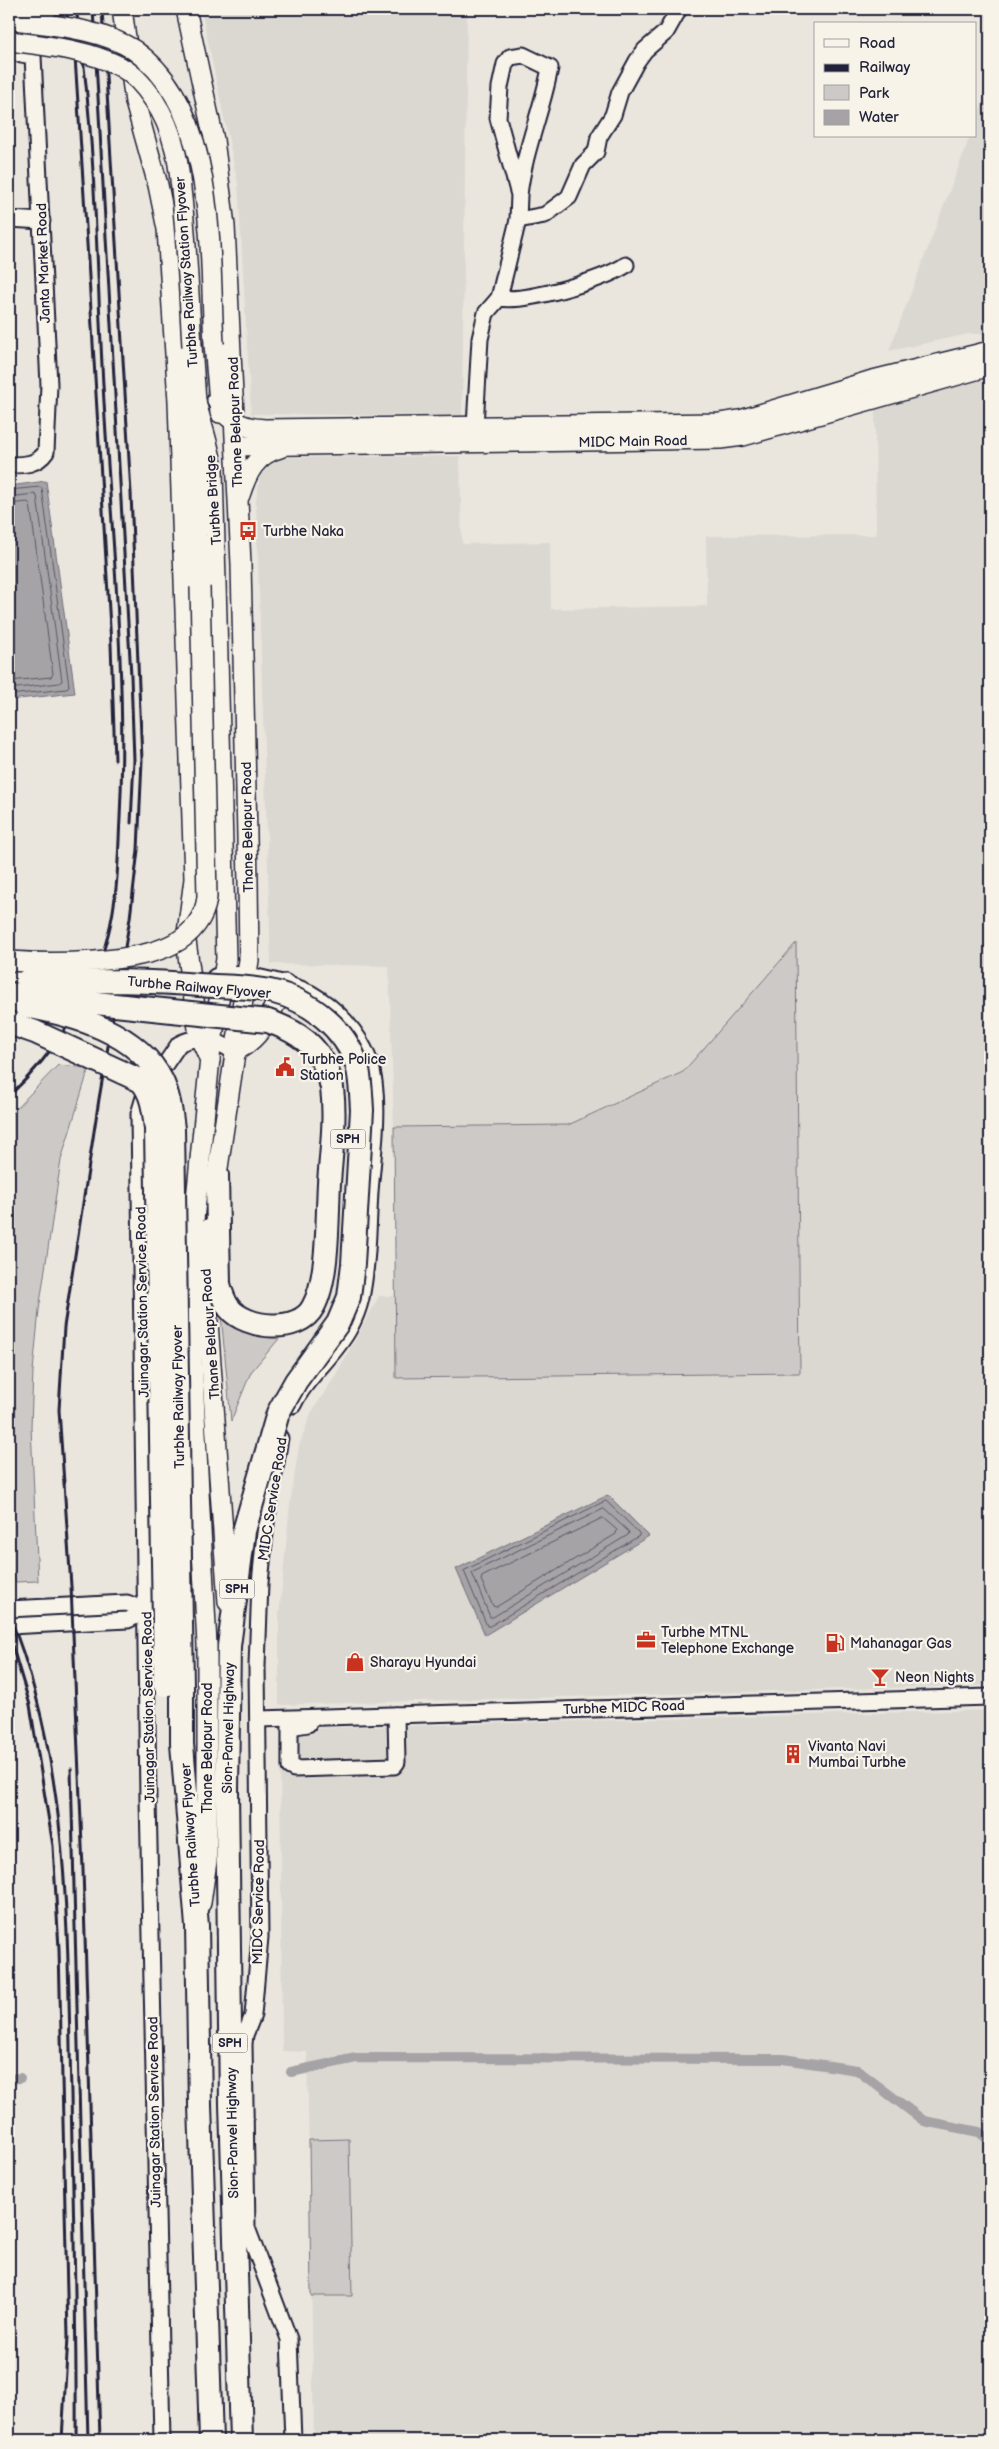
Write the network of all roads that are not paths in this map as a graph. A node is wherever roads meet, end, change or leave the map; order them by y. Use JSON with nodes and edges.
{"nodes":[{"id":1,"x":12,"y":9,"type":"edge"},
{"id":2,"x":47,"y":9,"type":"edge"},
{"id":3,"x":122,"y":9,"type":"edge"},
{"id":4,"x":186,"y":9,"type":"edge"},
{"id":5,"x":679,"y":9,"type":"edge"},
{"id":6,"x":9,"y":18,"type":"edge"},
{"id":7,"x":9,"y":41,"type":"edge"},
{"id":8,"x":9,"y":52,"type":"edge"},
{"id":9,"x":519,"y":195,"type":"junction"},
{"id":10,"x":9,"y":219,"type":"edge"},
{"id":11,"x":518,"y":220,"type":"junction"},
{"id":12,"x":42,"y":221,"type":"junction"},
{"id":13,"x":626,"y":265,"type":"dead end"},
{"id":14,"x":499,"y":298,"type":"junction"},
{"id":15,"x":990,"y":351,"type":"edge"},
{"id":16,"x":990,"y":366,"type":"edge"},
{"id":17,"x":226,"y":400,"type":"junction"},
{"id":18,"x":187,"y":401,"type":"junction"},
{"id":19,"x":235,"y":421,"type":"junction"},
{"id":20,"x":475,"y":426,"type":"junction"},
{"id":21,"x":591,"y":433,"type":"junction"},
{"id":22,"x":265,"y":438,"type":"junction"},
{"id":23,"x":236,"y":446,"type":"junction"},
{"id":24,"x":291,"y":446,"type":"junction"},
{"id":25,"x":9,"y":465,"type":"edge"},
{"id":26,"x":237,"y":501,"type":"junction"},
{"id":27,"x":198,"y":527,"type":"junction"},
{"id":28,"x":217,"y":571,"type":"junction"},
{"id":29,"x":184,"y":572,"type":"junction"},
{"id":30,"x":9,"y":961,"type":"edge"},
{"id":31,"x":224,"y":973,"type":"junction"},
{"id":32,"x":246,"y":977,"type":"junction"},
{"id":33,"x":285,"y":984,"type":"junction"},
{"id":34,"x":15,"y":985,"type":"edge"},
{"id":35,"x":9,"y":1004,"type":"edge"},
{"id":36,"x":196,"y":1005,"type":"junction"},
{"id":37,"x":9,"y":1023,"type":"edge"},
{"id":38,"x":206,"y":1040,"type":"junction"},
{"id":39,"x":234,"y":1052,"type":"junction"},
{"id":40,"x":217,"y":1175,"type":"junction"},
{"id":41,"x":9,"y":1609,"type":"edge"},
{"id":42,"x":147,"y":1611,"type":"junction"},
{"id":43,"x":9,"y":1626,"type":"edge"},
{"id":44,"x":229,"y":1646,"type":"junction"},
{"id":45,"x":174,"y":1685,"type":"junction"},
{"id":46,"x":990,"y":1697,"type":"edge"},
{"id":47,"x":396,"y":1718,"type":"junction"},
{"id":48,"x":259,"y":1719,"type":"junction"},
{"id":49,"x":197,"y":1926,"type":"junction"},
{"id":50,"x":241,"y":2228,"type":"junction"},
{"id":51,"x":162,"y":2440,"type":"edge"},
{"id":52,"x":211,"y":2440,"type":"edge"},
{"id":53,"x":241,"y":2440,"type":"edge"},
{"id":54,"x":293,"y":2440,"type":"edge"}],
"edges":[{"from":1,"to":8,"type":"street"},
{"from":2,"to":6,"type":"main road","bridge":true},
{"from":3,"to":18,"type":"main road","name":"Thane Belapur Road"},
{"from":4,"to":17,"type":"main road","name":"Thane Belapur Road"},
{"from":5,"to":11,"type":"street"},
{"from":6,"to":17,"type":"main road","name":"Turbhe Railway Station Flyover","bridge":true},
{"from":7,"to":18,"type":"main road","name":"Turbhe Railway Station Flyover","bridge":true},
{"from":8,"to":12,"type":"street","name":"Janta Market Road"},
{"from":9,"to":9,"type":"street"},
{"from":9,"to":11,"type":"street"},
{"from":10,"to":12,"type":"street"},
{"from":11,"to":14,"type":"street"},
{"from":12,"to":25,"type":"street","name":"Janta Market Road"},
{"from":13,"to":14,"type":"street"},
{"from":14,"to":20,"type":"street"},
{"from":15,"to":21,"type":"main road","name":"MIDC Main Road"},
{"from":16,"to":21,"type":"main road","name":"MIDC Main Road"},
{"from":17,"to":19,"type":"main road"},
{"from":17,"to":22,"type":"main road"},
{"from":17,"to":23,"type":"main road","name":"Turbhe Bridge"},
{"from":18,"to":27,"type":"main road"},
{"from":18,"to":28,"type":"main road","name":"Turbhe Bridge"},
{"from":18,"to":29,"type":"main road","name":"Thane Belapur Road"},
{"from":19,"to":22,"type":"main road","name":"MIDC Main Road"},
{"from":19,"to":23,"type":"main road","name":"Thane Belapur Road"},
{"from":20,"to":21,"type":"main road","name":"MIDC Main Road"},
{"from":20,"to":22,"type":"main road","name":"MIDC Main Road"},
{"from":21,"to":24,"type":"main road","name":"MIDC Main Road"},
{"from":22,"to":23,"type":"main road","name":"MIDC Main Road"},
{"from":22,"to":24,"type":"main road","name":"MIDC Main Road"},
{"from":23,"to":26,"type":"main road","name":"Thane Belapur Road"},
{"from":24,"to":26,"type":"main road"},
{"from":26,"to":32,"type":"main road","name":"Thane Belapur Road"},
{"from":27,"to":28,"type":"main road"},
{"from":27,"to":29,"type":"main road"},
{"from":27,"to":30,"type":"main road","bridge":true},
{"from":28,"to":31,"type":"main road","name":"Thane Belapur Road"},
{"from":29,"to":36,"type":"main road","name":"Thane Belapur Road"},
{"from":31,"to":32,"type":"street","name":"MIDC Service Road"},
{"from":31,"to":36,"type":"street"},
{"from":31,"to":38,"type":"main road","name":"Thane Belapur Road"},
{"from":32,"to":33,"type":"street","name":"MIDC Service Road"},
{"from":32,"to":39,"type":"main road","name":"Thane Belapur Road"},
{"from":33,"to":39,"type":"main road"},
{"from":33,"to":48,"type":"street","name":"MIDC Service Road"},
{"from":34,"to":40,"type":"highway","bridge":true},
{"from":34,"to":44,"type":"highway","name":"Turbhe Railway Flyover","number":"SPH","bridge":true},
{"from":35,"to":45,"type":"highway","name":"Turbhe Railway Flyover","number":"SPH","bridge":true},
{"from":36,"to":38,"type":"main road","name":"Thane Belapur Road"},
{"from":37,"to":45,"type":"highway","name":"Turbhe Railway Flyover","bridge":true},
{"from":38,"to":39,"type":"street"},
{"from":38,"to":42,"type":"street","name":"Juinagar Station Service Road"},
{"from":38,"to":49,"type":"main road","name":"Thane Belapur Road"},
{"from":39,"to":40,"type":"main road","name":"Thane Belapur Road"},
{"from":40,"to":44,"type":"main road","name":"Thane Belapur Road"},
{"from":41,"to":42,"type":"street"},
{"from":42,"to":43,"type":"street"},
{"from":42,"to":51,"type":"street","name":"Juinagar Station Service Road"},
{"from":44,"to":50,"type":"highway","name":"Sion-Panvel Highway","number":"SPH"},
{"from":45,"to":49,"type":"highway","name":"Turbhe Railway Flyover","number":"SPH"},
{"from":46,"to":47,"type":"street","name":"Turbhe MIDC Road"},
{"from":47,"to":47,"type":"street"},
{"from":47,"to":48,"type":"street","name":"Turbhe MIDC Road"},
{"from":48,"to":50,"type":"street","name":"MIDC Service Road"},
{"from":49,"to":52,"type":"highway","number":"SPH"},
{"from":50,"to":53,"type":"highway","name":"Sion-Panvel Highway","number":"SPH"},
{"from":50,"to":54,"type":"street","name":"MIDC Service Road"}]}
